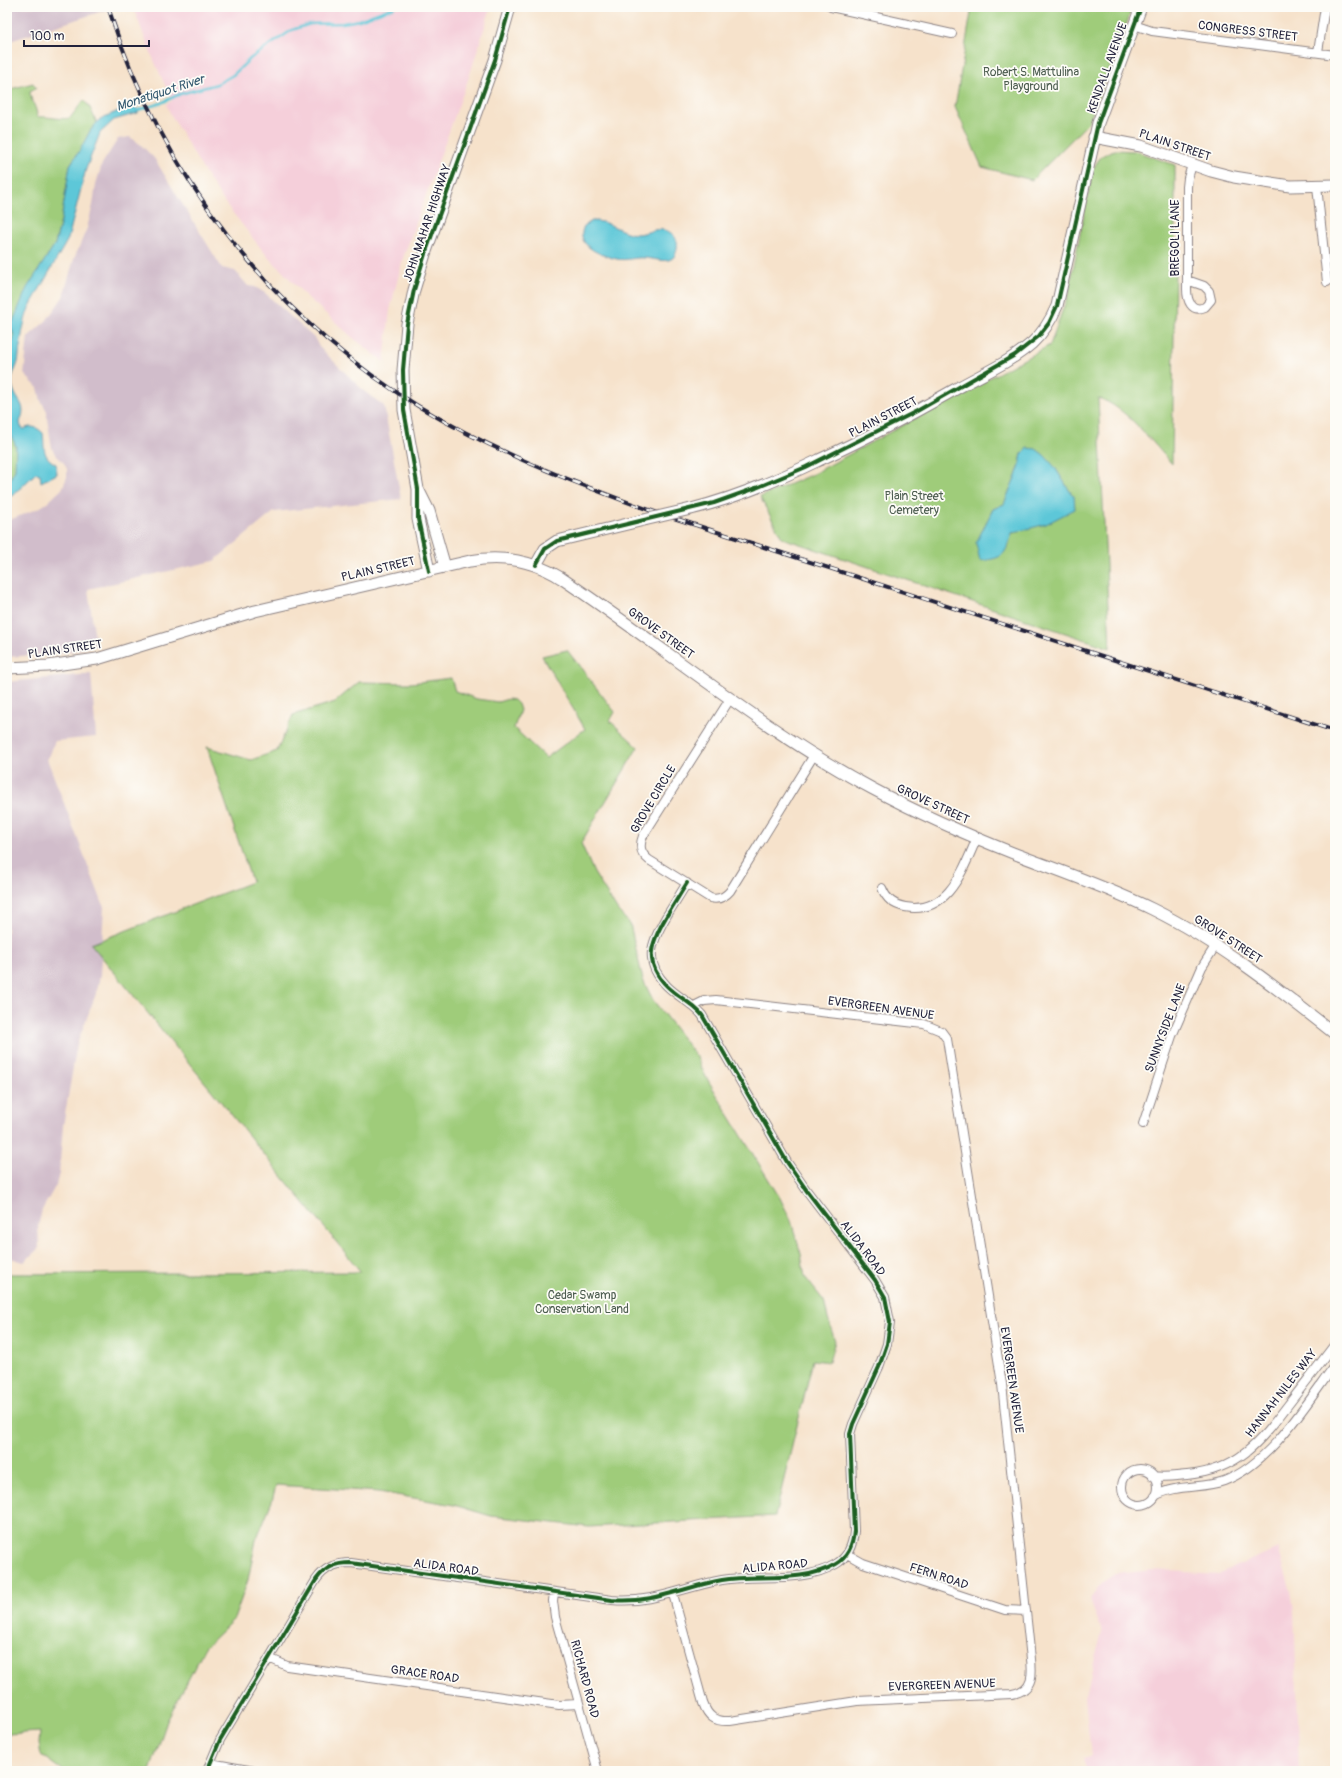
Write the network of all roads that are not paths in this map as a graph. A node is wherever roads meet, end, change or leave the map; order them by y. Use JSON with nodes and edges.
{"nodes":[{"id":1,"x":510,"y":7,"type":"edge"},
{"id":2,"x":831,"y":7,"type":"edge"},
{"id":3,"x":1141,"y":7,"type":"edge"},
{"id":4,"x":1325,"y":7,"type":"edge"},
{"id":5,"x":1134,"y":25,"type":"junction"},
{"id":6,"x":952,"y":34,"type":"dead end"},
{"id":7,"x":1318,"y":52,"type":"junction"},
{"id":8,"x":1335,"y":55,"type":"edge"},
{"id":9,"x":1094,"y":137,"type":"junction"},
{"id":10,"x":1192,"y":165,"type":"junction"},
{"id":11,"x":1317,"y":186,"type":"junction"},
{"id":12,"x":1335,"y":186,"type":"edge"},
{"id":13,"x":1187,"y":280,"type":"junction"},
{"id":14,"x":1327,"y":282,"type":"dead end"},
{"id":15,"x":418,"y":490,"type":"junction"},
{"id":16,"x":536,"y":565,"type":"junction"},
{"id":17,"x":445,"y":567,"type":"junction"},
{"id":18,"x":429,"y":571,"type":"junction"},
{"id":19,"x":7,"y":668,"type":"edge"},
{"id":20,"x":730,"y":699,"type":"junction"},
{"id":21,"x":814,"y":755,"type":"junction"},
{"id":22,"x":977,"y":838,"type":"junction"},
{"id":23,"x":687,"y":883,"type":"junction"},
{"id":24,"x":882,"y":888,"type":"dead end"},
{"id":25,"x":1216,"y":945,"type":"junction"},
{"id":26,"x":694,"y":1006,"type":"junction"},
{"id":27,"x":1335,"y":1034,"type":"edge"},
{"id":28,"x":1143,"y":1124,"type":"dead end"},
{"id":29,"x":1335,"y":1344,"type":"edge"},
{"id":30,"x":1335,"y":1365,"type":"edge"},
{"id":31,"x":1304,"y":1384,"type":"junction"},
{"id":32,"x":1315,"y":1392,"type":"junction"},
{"id":33,"x":1153,"y":1476,"type":"junction"},
{"id":34,"x":1155,"y":1496,"type":"junction"},
{"id":35,"x":847,"y":1554,"type":"junction"},
{"id":36,"x":554,"y":1592,"type":"junction"},
{"id":37,"x":674,"y":1594,"type":"junction"},
{"id":38,"x":1026,"y":1611,"type":"junction"},
{"id":39,"x":269,"y":1658,"type":"junction"},
{"id":40,"x":579,"y":1704,"type":"junction"},
{"id":41,"x":209,"y":1767,"type":"edge"},
{"id":42,"x":254,"y":1771,"type":"edge"},
{"id":43,"x":598,"y":1771,"type":"edge"}],
"edges":[{"from":1,"to":15,"type":"street","name":"JOHN MAHAR HIGHWAY"},
{"from":2,"to":6,"type":"street"},
{"from":3,"to":5,"type":"street","name":"KENDALL AVENUE"},
{"from":4,"to":7,"type":"street"},
{"from":5,"to":7,"type":"street","name":"CONGRESS STREET"},
{"from":5,"to":9,"type":"street","name":"KENDALL AVENUE"},
{"from":7,"to":8,"type":"street","name":"CONGRESS STREET"},
{"from":9,"to":10,"type":"street","name":"PLAIN STREET"},
{"from":9,"to":16,"type":"street","name":"PLAIN STREET","bridge":true},
{"from":10,"to":11,"type":"street","name":"PLAIN STREET"},
{"from":10,"to":13,"type":"street","name":"BREGOLI LANE"},
{"from":11,"to":12,"type":"street","name":"PLAIN STREET"},
{"from":11,"to":14,"type":"street"},
{"from":13,"to":13,"type":"street","name":"BREGOLI LANE"},
{"from":15,"to":17,"type":"street","name":"JOHN MAHAR HIGHWAY"},
{"from":15,"to":18,"type":"street","name":"JOHN MAHAR HIGHWAY"},
{"from":16,"to":17,"type":"street","name":"PLAIN STREET"},
{"from":16,"to":20,"type":"street","name":"GROVE STREET"},
{"from":17,"to":18,"type":"street","name":"PLAIN STREET"},
{"from":18,"to":19,"type":"street","name":"PLAIN STREET"},
{"from":20,"to":21,"type":"street","name":"GROVE STREET"},
{"from":20,"to":23,"type":"street","name":"GROVE CIRCLE"},
{"from":21,"to":22,"type":"street","name":"GROVE STREET"},
{"from":21,"to":23,"type":"street","name":"GROVE CIRCLE"},
{"from":22,"to":24,"type":"street"},
{"from":22,"to":25,"type":"street","name":"GROVE STREET"},
{"from":23,"to":26,"type":"street"},
{"from":25,"to":27,"type":"street","name":"GROVE STREET"},
{"from":25,"to":28,"type":"street","name":"SUNNYSIDE LANE"},
{"from":26,"to":35,"type":"street","name":"ALIDA ROAD"},
{"from":26,"to":38,"type":"street","name":"EVERGREEN AVENUE"},
{"from":29,"to":31,"type":"street","name":"HANNAH NILES WAY"},
{"from":30,"to":32,"type":"street","name":"HANNAH NILES WAY"},
{"from":31,"to":32,"type":"street"},
{"from":31,"to":33,"type":"street","name":"HANNAH NILES WAY"},
{"from":32,"to":34,"type":"street","name":"HANNAH NILES WAY"},
{"from":33,"to":34,"type":"street"},
{"from":33,"to":34,"type":"street","name":"HANNAH NILES WAY"},
{"from":35,"to":37,"type":"street","name":"ALIDA ROAD"},
{"from":35,"to":38,"type":"street","name":"FERN ROAD"},
{"from":36,"to":37,"type":"street","name":"ALIDA ROAD"},
{"from":36,"to":39,"type":"street","name":"ALIDA ROAD"},
{"from":36,"to":40,"type":"street","name":"RICHARD ROAD"},
{"from":37,"to":38,"type":"street","name":"EVERGREEN AVENUE"},
{"from":39,"to":40,"type":"street","name":"GRACE ROAD"},
{"from":39,"to":41,"type":"street","name":"ALIDA ROAD"},
{"from":40,"to":43,"type":"street","name":"RICHARD ROAD"},
{"from":41,"to":42,"type":"street"}]}
